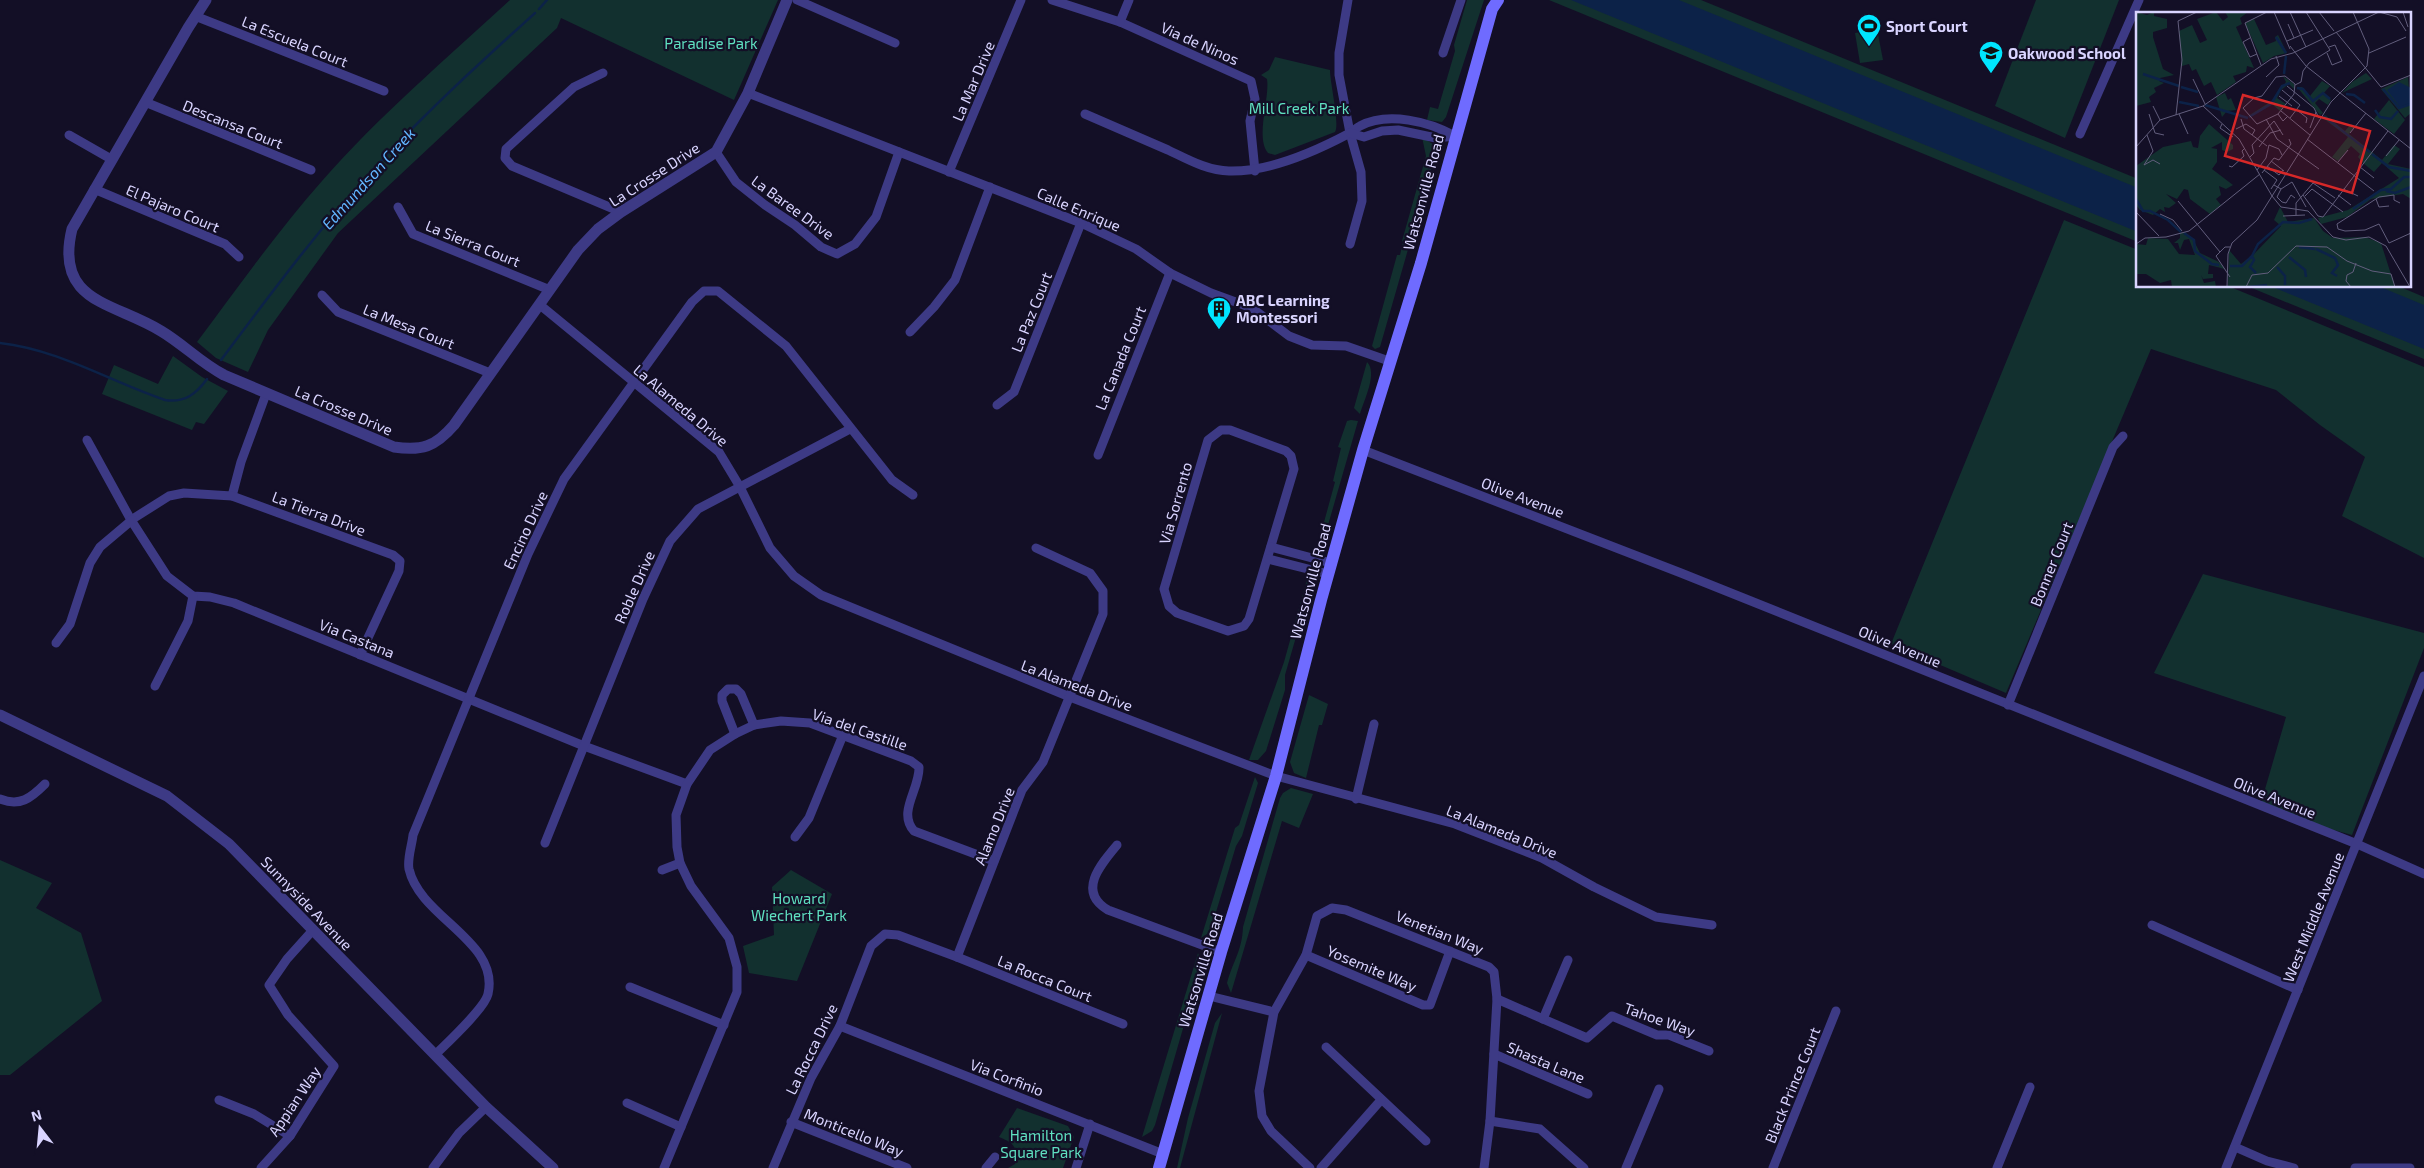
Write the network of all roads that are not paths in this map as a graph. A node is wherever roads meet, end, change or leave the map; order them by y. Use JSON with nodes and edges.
{"nodes":[{"id":1,"x":206,"y":0,"type":"edge"},
{"id":2,"x":787,"y":0,"type":"edge"},
{"id":3,"x":797,"y":0,"type":"edge"},
{"id":4,"x":1021,"y":0,"type":"edge"},
{"id":5,"x":1052,"y":0,"type":"edge"},
{"id":6,"x":1129,"y":0,"type":"edge"},
{"id":7,"x":1348,"y":0,"type":"edge"},
{"id":8,"x":1461,"y":0,"type":"edge"},
{"id":9,"x":2139,"y":0,"type":"edge"},
{"id":10,"x":1495,"y":1,"type":"edge"},
{"id":11,"x":195,"y":16,"type":"junction"},
{"id":12,"x":1120,"y":22,"type":"junction"},
{"id":13,"x":895,"y":43,"type":"dead end"},
{"id":14,"x":1443,"y":53,"type":"dead end"},
{"id":15,"x":603,"y":73,"type":"dead end"},
{"id":16,"x":384,"y":91,"type":"dead end"},
{"id":17,"x":748,"y":93,"type":"junction"},
{"id":18,"x":145,"y":102,"type":"junction"},
{"id":19,"x":1085,"y":114,"type":"dead end"},
{"id":20,"x":1350,"y":134,"type":"junction"},
{"id":21,"x":2080,"y":134,"type":"dead end"},
{"id":22,"x":68,"y":135,"type":"dead end"},
{"id":23,"x":1455,"y":136,"type":"junction"},
{"id":24,"x":716,"y":152,"type":"junction"},
{"id":25,"x":899,"y":152,"type":"junction"},
{"id":26,"x":111,"y":159,"type":"junction"},
{"id":27,"x":311,"y":170,"type":"dead end"},
{"id":28,"x":1255,"y":171,"type":"junction"},
{"id":29,"x":949,"y":172,"type":"junction"},
{"id":30,"x":990,"y":187,"type":"junction"},
{"id":31,"x":94,"y":189,"type":"junction"},
{"id":32,"x":398,"y":207,"type":"dead end"},
{"id":33,"x":621,"y":212,"type":"junction"},
{"id":34,"x":1081,"y":223,"type":"junction"},
{"id":35,"x":1350,"y":244,"type":"dead end"},
{"id":36,"x":238,"y":256,"type":"dead end"},
{"id":37,"x":1170,"y":273,"type":"junction"},
{"id":38,"x":550,"y":290,"type":"junction"},
{"id":39,"x":322,"y":295,"type":"dead end"},
{"id":40,"x":540,"y":305,"type":"junction"},
{"id":41,"x":910,"y":332,"type":"dead end"},
{"id":42,"x":1389,"y":361,"type":"junction"},
{"id":43,"x":490,"y":373,"type":"junction"},
{"id":44,"x":634,"y":383,"type":"junction"},
{"id":45,"x":266,"y":394,"type":"junction"},
{"id":46,"x":997,"y":405,"type":"dead end"},
{"id":47,"x":850,"y":429,"type":"junction"},
{"id":48,"x":2123,"y":436,"type":"dead end"},
{"id":49,"x":87,"y":440,"type":"dead end"},
{"id":50,"x":1362,"y":450,"type":"junction"},
{"id":51,"x":1098,"y":455,"type":"dead end"},
{"id":52,"x":740,"y":486,"type":"junction"},
{"id":53,"x":913,"y":495,"type":"dead end"},
{"id":54,"x":232,"y":496,"type":"junction"},
{"id":55,"x":131,"y":520,"type":"junction"},
{"id":56,"x":1271,"y":546,"type":"junction"},
{"id":57,"x":1036,"y":548,"type":"dead end"},
{"id":58,"x":1268,"y":559,"type":"junction"},
{"id":59,"x":1330,"y":569,"type":"junction"},
{"id":60,"x":193,"y":596,"type":"junction"},
{"id":61,"x":56,"y":643,"type":"dead end"},
{"id":62,"x":360,"y":655,"type":"junction"},
{"id":63,"x":2424,"y":676,"type":"edge"},
{"id":64,"x":155,"y":686,"type":"dead end"},
{"id":65,"x":1070,"y":697,"type":"junction"},
{"id":66,"x":470,"y":700,"type":"junction"},
{"id":67,"x":2008,"y":704,"type":"junction"},
{"id":68,"x":0,"y":715,"type":"edge"},
{"id":69,"x":1374,"y":724,"type":"dead end"},
{"id":70,"x":754,"y":726,"type":"junction"},
{"id":71,"x":735,"y":734,"type":"junction"},
{"id":72,"x":843,"y":735,"type":"junction"},
{"id":73,"x":584,"y":746,"type":"junction"},
{"id":74,"x":1276,"y":776,"type":"junction"},
{"id":75,"x":45,"y":784,"type":"dead end"},
{"id":76,"x":687,"y":784,"type":"junction"},
{"id":77,"x":0,"y":799,"type":"edge"},
{"id":78,"x":1356,"y":799,"type":"junction"},
{"id":79,"x":795,"y":836,"type":"dead end"},
{"id":80,"x":544,"y":843,"type":"dead end"},
{"id":81,"x":2357,"y":844,"type":"junction"},
{"id":82,"x":1117,"y":845,"type":"dead end"},
{"id":83,"x":994,"y":860,"type":"junction"},
{"id":84,"x":680,"y":863,"type":"junction"},
{"id":85,"x":662,"y":870,"type":"dead end"},
{"id":86,"x":2424,"y":874,"type":"edge"},
{"id":87,"x":1712,"y":925,"type":"dead end"},
{"id":88,"x":2152,"y":925,"type":"dead end"},
{"id":89,"x":313,"y":930,"type":"junction"},
{"id":90,"x":1450,"y":951,"type":"junction"},
{"id":91,"x":1221,"y":952,"type":"junction"},
{"id":92,"x":1306,"y":955,"type":"junction"},
{"id":93,"x":957,"y":956,"type":"junction"},
{"id":94,"x":1568,"y":960,"type":"dead end"},
{"id":95,"x":630,"y":987,"type":"dead end"},
{"id":96,"x":2298,"y":990,"type":"junction"},
{"id":97,"x":1208,"y":996,"type":"junction"},
{"id":98,"x":1497,"y":999,"type":"junction"},
{"id":99,"x":1274,"y":1012,"type":"junction"},
{"id":100,"x":1836,"y":1012,"type":"dead end"},
{"id":101,"x":1543,"y":1019,"type":"junction"},
{"id":102,"x":1123,"y":1024,"type":"dead end"},
{"id":103,"x":724,"y":1025,"type":"junction"},
{"id":104,"x":840,"y":1026,"type":"junction"},
{"id":105,"x":1326,"y":1048,"type":"dead end"},
{"id":106,"x":1709,"y":1051,"type":"dead end"},
{"id":107,"x":1494,"y":1054,"type":"junction"},
{"id":108,"x":435,"y":1056,"type":"junction"},
{"id":109,"x":2030,"y":1087,"type":"dead end"},
{"id":110,"x":1658,"y":1088,"type":"dead end"},
{"id":111,"x":1588,"y":1094,"type":"dead end"},
{"id":112,"x":220,"y":1100,"type":"dead end"},
{"id":113,"x":1381,"y":1100,"type":"junction"},
{"id":114,"x":627,"y":1102,"type":"dead end"},
{"id":115,"x":486,"y":1107,"type":"junction"},
{"id":116,"x":1490,"y":1120,"type":"junction"},
{"id":117,"x":791,"y":1122,"type":"junction"},
{"id":118,"x":1090,"y":1124,"type":"junction"},
{"id":119,"x":681,"y":1126,"type":"junction"},
{"id":120,"x":290,"y":1136,"type":"junction"},
{"id":121,"x":1426,"y":1141,"type":"dead end"},
{"id":122,"x":2235,"y":1147,"type":"junction"},
{"id":123,"x":1163,"y":1154,"type":"junction"},
{"id":124,"x":995,"y":1157,"type":"dead end"},
{"id":125,"x":261,"y":1168,"type":"edge"},
{"id":126,"x":433,"y":1168,"type":"edge"},
{"id":127,"x":553,"y":1168,"type":"edge"},
{"id":128,"x":664,"y":1168,"type":"edge"},
{"id":129,"x":773,"y":1168,"type":"edge"},
{"id":130,"x":907,"y":1168,"type":"edge"},
{"id":131,"x":986,"y":1168,"type":"edge"},
{"id":132,"x":1076,"y":1168,"type":"edge"},
{"id":133,"x":1159,"y":1168,"type":"edge"},
{"id":134,"x":1310,"y":1168,"type":"edge"},
{"id":135,"x":1321,"y":1168,"type":"edge"},
{"id":136,"x":1484,"y":1168,"type":"edge"},
{"id":137,"x":1584,"y":1168,"type":"edge"},
{"id":138,"x":1626,"y":1168,"type":"edge"},
{"id":139,"x":1774,"y":1168,"type":"edge"},
{"id":140,"x":1997,"y":1168,"type":"edge"},
{"id":141,"x":2226,"y":1168,"type":"edge"},
{"id":142,"x":2294,"y":1168,"type":"edge"},
{"id":143,"x":2355,"y":1168,"type":"edge"},
{"id":144,"x":2410,"y":1168,"type":"edge"}],
"edges":[{"from":1,"to":11,"type":"street","name":"La Crosse Drive"},
{"from":2,"to":17,"type":"street","name":"La Crosse Drive"},
{"from":3,"to":13,"type":"street"},
{"from":4,"to":29,"type":"street","name":"La Mar Drive"},
{"from":5,"to":12,"type":"street","name":"Via de Ninos"},
{"from":6,"to":12,"type":"street"},
{"from":7,"to":20,"type":"street"},
{"from":8,"to":14,"type":"street"},
{"from":9,"to":21,"type":"street"},
{"from":10,"to":23,"type":"main road","name":"Watsonville Road"},
{"from":11,"to":16,"type":"street","name":"La Escuela Court"},
{"from":11,"to":18,"type":"street","name":"La Crosse Drive"},
{"from":12,"to":28,"type":"street","name":"Via de Ninos"},
{"from":15,"to":33,"type":"street"},
{"from":17,"to":24,"type":"street","name":"La Crosse Drive"},
{"from":17,"to":25,"type":"street","name":"Calle Enrique"},
{"from":18,"to":26,"type":"street","name":"La Crosse Drive"},
{"from":18,"to":27,"type":"street","name":"Descansa Court"},
{"from":19,"to":28,"type":"street"},
{"from":20,"to":23,"type":"street"},
{"from":20,"to":28,"type":"street"},
{"from":20,"to":35,"type":"street"},
{"from":22,"to":26,"type":"street"},
{"from":23,"to":42,"type":"main road","name":"Watsonville Road"},
{"from":24,"to":25,"type":"street","name":"La Baree Drive"},
{"from":24,"to":33,"type":"street","name":"La Crosse Drive"},
{"from":25,"to":29,"type":"street","name":"Calle Enrique"},
{"from":26,"to":31,"type":"street","name":"La Crosse Drive"},
{"from":29,"to":30,"type":"street","name":"Calle Enrique"},
{"from":30,"to":34,"type":"street","name":"Calle Enrique"},
{"from":30,"to":41,"type":"street"},
{"from":31,"to":36,"type":"street","name":"El Pajaro Court"},
{"from":31,"to":45,"type":"street","name":"La Crosse Drive"},
{"from":32,"to":38,"type":"street","name":"La Sierra Court"},
{"from":33,"to":38,"type":"street","name":"La Crosse Drive"},
{"from":34,"to":37,"type":"street","name":"Calle Enrique"},
{"from":34,"to":46,"type":"street","name":"La Paz Court"},
{"from":37,"to":42,"type":"street","name":"Calle Enrique"},
{"from":37,"to":51,"type":"street","name":"La Canada Court"},
{"from":38,"to":40,"type":"street","name":"La Crosse Drive"},
{"from":39,"to":43,"type":"street","name":"La Mesa Court"},
{"from":40,"to":43,"type":"street","name":"La Crosse Drive"},
{"from":40,"to":44,"type":"street","name":"La Alameda Drive"},
{"from":42,"to":50,"type":"main road","name":"Watsonville Road"},
{"from":43,"to":45,"type":"street","name":"La Crosse Drive"},
{"from":44,"to":47,"type":"street","name":"Encino Drive"},
{"from":44,"to":52,"type":"street","name":"La Alameda Drive"},
{"from":44,"to":66,"type":"street","name":"Encino Drive"},
{"from":45,"to":54,"type":"street"},
{"from":47,"to":52,"type":"street","name":"Roble Drive"},
{"from":47,"to":53,"type":"street","name":"Encino Drive"},
{"from":48,"to":67,"type":"street","name":"Bonner Court"},
{"from":49,"to":55,"type":"street"},
{"from":50,"to":59,"type":"main road","name":"Watsonville Road"},
{"from":50,"to":67,"type":"street","name":"Olive Avenue"},
{"from":52,"to":65,"type":"street","name":"La Alameda Drive"},
{"from":52,"to":73,"type":"street","name":"Roble Drive"},
{"from":54,"to":55,"type":"street","name":"La Tierra Drive"},
{"from":54,"to":62,"type":"street","name":"La Tierra Drive"},
{"from":55,"to":60,"type":"street"},
{"from":55,"to":61,"type":"street","name":"La Tierra Drive"},
{"from":56,"to":58,"type":"street","name":"Via Sorrento"},
{"from":56,"to":58,"type":"street","name":"Via Sorrento"},
{"from":56,"to":59,"type":"street"},
{"from":57,"to":65,"type":"street","name":"Alamo Drive"},
{"from":58,"to":59,"type":"street"},
{"from":59,"to":74,"type":"main road","name":"Watsonville Road"},
{"from":60,"to":62,"type":"street","name":"Via Castana"},
{"from":60,"to":64,"type":"street"},
{"from":62,"to":66,"type":"street","name":"Via Castana"},
{"from":63,"to":81,"type":"street","name":"West Middle Avenue"},
{"from":65,"to":74,"type":"street","name":"La Alameda Drive"},
{"from":65,"to":83,"type":"street","name":"Alamo Drive"},
{"from":66,"to":73,"type":"street","name":"Via Castana"},
{"from":66,"to":108,"type":"street","name":"Encino Drive"},
{"from":67,"to":81,"type":"street","name":"Olive Avenue"},
{"from":68,"to":89,"type":"street","name":"Sunnyside Avenue"},
{"from":69,"to":78,"type":"street"},
{"from":70,"to":71,"type":"street","name":"Via del Castille"},
{"from":70,"to":71,"type":"street"},
{"from":70,"to":72,"type":"street","name":"Via del Castille"},
{"from":71,"to":76,"type":"street","name":"Via del Castille"},
{"from":72,"to":79,"type":"street"},
{"from":72,"to":83,"type":"street","name":"Via del Castille"},
{"from":73,"to":76,"type":"street","name":"Via Castana"},
{"from":73,"to":80,"type":"street","name":"Roble Drive"},
{"from":74,"to":78,"type":"street","name":"La Alameda Drive"},
{"from":74,"to":91,"type":"main road","name":"Watsonville Road"},
{"from":75,"to":77,"type":"street"},
{"from":76,"to":84,"type":"street","name":"Via del Castille"},
{"from":78,"to":87,"type":"street","name":"La Alameda Drive"},
{"from":81,"to":86,"type":"street","name":"Olive Avenue"},
{"from":81,"to":96,"type":"street","name":"West Middle Avenue"},
{"from":82,"to":91,"type":"street"},
{"from":83,"to":93,"type":"street","name":"Alamo Drive"},
{"from":84,"to":85,"type":"street"},
{"from":84,"to":103,"type":"street","name":"Via del Castille"},
{"from":88,"to":96,"type":"street"},
{"from":89,"to":108,"type":"street","name":"Sunnyside Avenue"},
{"from":89,"to":120,"type":"street","name":"Appian Way"},
{"from":90,"to":92,"type":"street","name":"Venetian Way"},
{"from":90,"to":92,"type":"street","name":"Yosemite Way"},
{"from":90,"to":98,"type":"street","name":"Venetian Way"},
{"from":91,"to":97,"type":"main road","name":"Watsonville Road"},
{"from":92,"to":99,"type":"street","name":"Venetian Way"},
{"from":93,"to":102,"type":"street","name":"La Rocca Court"},
{"from":93,"to":104,"type":"street","name":"La Rocca Drive"},
{"from":94,"to":101,"type":"street"},
{"from":95,"to":103,"type":"street"},
{"from":96,"to":122,"type":"street","name":"West Middle Avenue"},
{"from":97,"to":99,"type":"street"},
{"from":97,"to":123,"type":"main road","name":"Watsonville Road"},
{"from":98,"to":101,"type":"street","name":"Tahoe Way"},
{"from":98,"to":107,"type":"street","name":"Venetian Way"},
{"from":99,"to":134,"type":"street","name":"Venetian Way"},
{"from":100,"to":139,"type":"street","name":"Black Prince Court"},
{"from":101,"to":106,"type":"street","name":"Tahoe Way"},
{"from":103,"to":119,"type":"street","name":"Via del Castille"},
{"from":104,"to":117,"type":"street","name":"La Rocca Drive"},
{"from":104,"to":118,"type":"street","name":"Via Corfinio"},
{"from":105,"to":113,"type":"street"},
{"from":107,"to":111,"type":"street","name":"Shasta Lane"},
{"from":107,"to":116,"type":"street","name":"Venetian Way"},
{"from":108,"to":115,"type":"street","name":"Sunnyside Avenue"},
{"from":109,"to":140,"type":"street"},
{"from":110,"to":138,"type":"street"},
{"from":112,"to":120,"type":"street"},
{"from":113,"to":121,"type":"street"},
{"from":113,"to":135,"type":"street"},
{"from":114,"to":119,"type":"street"},
{"from":115,"to":126,"type":"street"},
{"from":115,"to":127,"type":"street","name":"Sunnyside Avenue"},
{"from":116,"to":136,"type":"street","name":"Venetian Way"},
{"from":116,"to":137,"type":"street"},
{"from":117,"to":129,"type":"street","name":"La Rocca Drive"},
{"from":117,"to":130,"type":"street","name":"Monticello Way"},
{"from":118,"to":123,"type":"street","name":"Via Corfinio"},
{"from":118,"to":132,"type":"street"},
{"from":119,"to":128,"type":"street","name":"Via del Castille"},
{"from":120,"to":125,"type":"street","name":"Appian Way"},
{"from":122,"to":141,"type":"street","name":"West Middle Avenue"},
{"from":122,"to":142,"type":"street"},
{"from":123,"to":133,"type":"main road","name":"Watsonville Road"},
{"from":124,"to":131,"type":"street"},
{"from":143,"to":144,"type":"street"}]}
